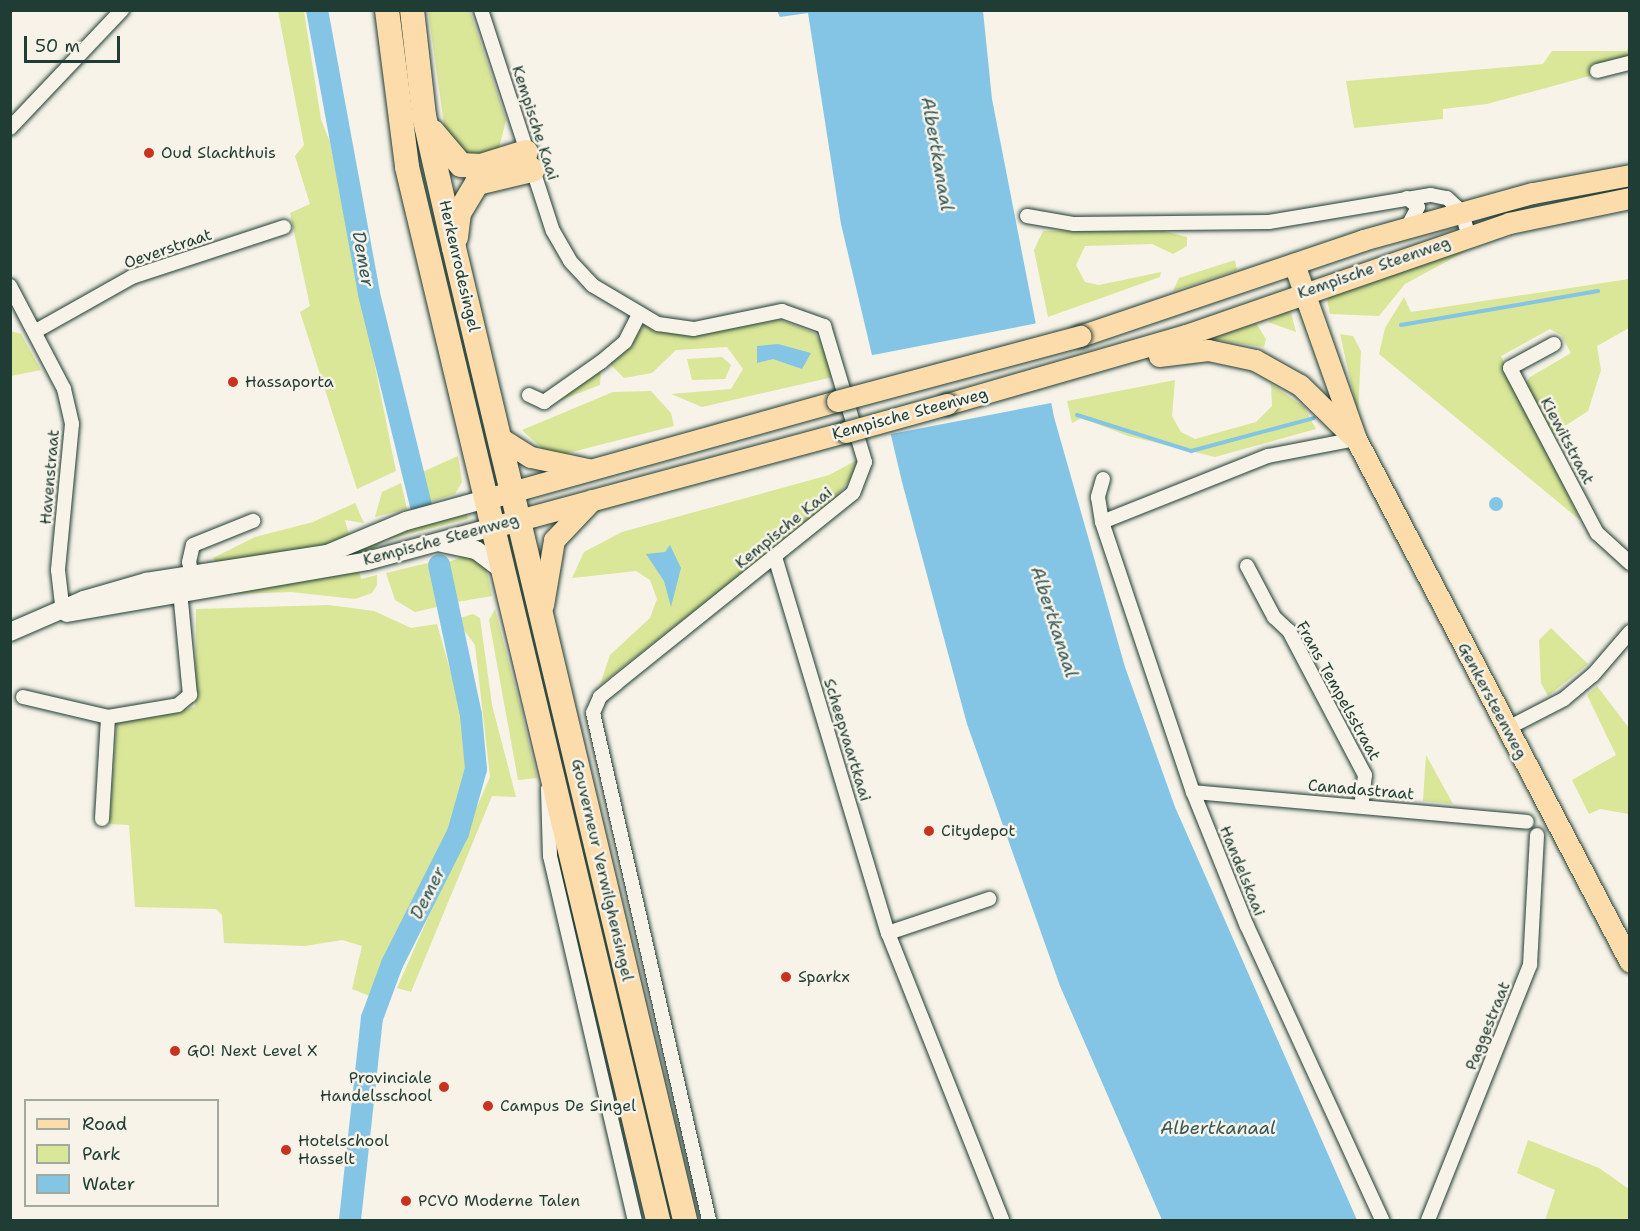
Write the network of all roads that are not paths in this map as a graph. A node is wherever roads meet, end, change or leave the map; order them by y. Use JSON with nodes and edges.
{"nodes":[{"id":1,"x":122,"y":10,"type":"edge"},
{"id":2,"x":412,"y":10,"type":"edge"},
{"id":3,"x":481,"y":10,"type":"edge"},
{"id":4,"x":384,"y":14,"type":"edge"},
{"id":5,"x":1629,"y":63,"type":"edge"},
{"id":6,"x":1597,"y":71,"type":"dead end"},
{"id":7,"x":424,"y":116,"type":"junction"},
{"id":8,"x":10,"y":128,"type":"edge"},
{"id":9,"x":529,"y":161,"type":"junction"},
{"id":10,"x":1629,"y":175,"type":"edge"},
{"id":11,"x":1407,"y":198,"type":"junction"},
{"id":12,"x":1629,"y":198,"type":"edge"},
{"id":13,"x":1462,"y":212,"type":"junction"},
{"id":14,"x":1027,"y":216,"type":"dead end"},
{"id":15,"x":284,"y":227,"type":"dead end"},
{"id":16,"x":1407,"y":228,"type":"junction"},
{"id":17,"x":1468,"y":235,"type":"junction"},
{"id":18,"x":454,"y":248,"type":"junction"},
{"id":19,"x":1294,"y":264,"type":"junction"},
{"id":20,"x":10,"y":285,"type":"edge"},
{"id":21,"x":1307,"y":292,"type":"junction"},
{"id":22,"x":639,"y":315,"type":"junction"},
{"id":23,"x":36,"y":331,"type":"junction"},
{"id":24,"x":1554,"y":344,"type":"dead end"},
{"id":25,"x":1088,"y":365,"type":"junction"},
{"id":26,"x":529,"y":395,"type":"dead end"},
{"id":27,"x":500,"y":438,"type":"junction"},
{"id":28,"x":1356,"y":439,"type":"junction"},
{"id":29,"x":604,"y":470,"type":"junction"},
{"id":30,"x":1103,"y":479,"type":"dead end"},
{"id":31,"x":513,"y":494,"type":"junction"},
{"id":32,"x":486,"y":499,"type":"junction"},
{"id":33,"x":592,"y":500,"type":"junction"},
{"id":34,"x":519,"y":520,"type":"junction"},
{"id":35,"x":253,"y":521,"type":"dead end"},
{"id":36,"x":1102,"y":522,"type":"junction"},
{"id":37,"x":494,"y":527,"type":"junction"},
{"id":38,"x":449,"y":542,"type":"junction"},
{"id":39,"x":354,"y":554,"type":"junction"},
{"id":40,"x":775,"y":557,"type":"junction"},
{"id":41,"x":1629,"y":563,"type":"edge"},
{"id":42,"x":1247,"y":566,"type":"dead end"},
{"id":43,"x":504,"y":571,"type":"junction"},
{"id":44,"x":189,"y":585,"type":"junction"},
{"id":45,"x":63,"y":613,"type":"junction"},
{"id":46,"x":542,"y":617,"type":"junction"},
{"id":47,"x":10,"y":632,"type":"edge"},
{"id":48,"x":1629,"y":632,"type":"edge"},
{"id":49,"x":616,"y":683,"type":"joint"},
{"id":50,"x":23,"y":697,"type":"dead end"},
{"id":51,"x":108,"y":717,"type":"junction"},
{"id":52,"x":1506,"y":729,"type":"junction"},
{"id":53,"x":550,"y":772,"type":"junction"},
{"id":54,"x":1193,"y":792,"type":"junction"},
{"id":55,"x":1361,"y":807,"type":"junction"},
{"id":56,"x":102,"y":819,"type":"dead end"},
{"id":57,"x":1527,"y":822,"type":"dead end"},
{"id":58,"x":1537,"y":835,"type":"dead end"},
{"id":59,"x":989,"y":899,"type":"dead end"},
{"id":60,"x":888,"y":933,"type":"junction"},
{"id":61,"x":1629,"y":962,"type":"edge"},
{"id":62,"x":635,"y":1221,"type":"edge"},
{"id":63,"x":658,"y":1221,"type":"edge"},
{"id":64,"x":685,"y":1221,"type":"edge"},
{"id":65,"x":709,"y":1221,"type":"edge"},
{"id":66,"x":1002,"y":1221,"type":"edge"},
{"id":67,"x":1382,"y":1221,"type":"edge"},
{"id":68,"x":1428,"y":1221,"type":"edge"}],
"edges":[{"from":1,"to":8,"type":"street"},
{"from":2,"to":7,"type":"highway","name":"Herkenrodesingel"},
{"from":3,"to":9,"type":"street","name":"Kempische Kaai"},
{"from":4,"to":32,"type":"highway","name":"Herkenrodesingel"},
{"from":5,"to":6,"type":"street"},
{"from":7,"to":9,"type":"highway"},
{"from":7,"to":18,"type":"highway","name":"Herkenrodesingel"},
{"from":9,"to":18,"type":"highway"},
{"from":9,"to":22,"type":"street","name":"Kempische Kaai"},
{"from":10,"to":13,"type":"main road","name":"Kempische Steenweg"},
{"from":11,"to":13,"type":"street"},
{"from":11,"to":14,"type":"street"},
{"from":11,"to":16,"type":"street"},
{"from":12,"to":17,"type":"main road","name":"Kempische Steenweg"},
{"from":13,"to":16,"type":"main road","name":"Kempische Steenweg"},
{"from":13,"to":17,"type":"street"},
{"from":15,"to":23,"type":"street","name":"Oeverstraat"},
{"from":16,"to":19,"type":"main road","name":"Kempische Steenweg"},
{"from":17,"to":21,"type":"main road","name":"Kempische Steenweg"},
{"from":18,"to":27,"type":"highway","name":"Herkenrodesingel"},
{"from":19,"to":21,"type":"main road","name":"Genkersteenweg"},
{"from":19,"to":29,"type":"main road","name":"Kempische Steenweg","bridge":true},
{"from":20,"to":23,"type":"street","name":"Havenstraat"},
{"from":21,"to":25,"type":"main road","name":"Kempische Steenweg"},
{"from":21,"to":28,"type":"main road","name":"Genkersteenweg"},
{"from":22,"to":26,"type":"street"},
{"from":22,"to":40,"type":"street","name":"Kempische Kaai"},
{"from":23,"to":45,"type":"street","name":"Havenstraat"},
{"from":24,"to":41,"type":"street","name":"Kiewitstraat"},
{"from":25,"to":28,"type":"main road","name":"Genkersteenweg"},
{"from":25,"to":33,"type":"main road","name":"Kempische Steenweg","bridge":true},
{"from":27,"to":29,"type":"main road"},
{"from":27,"to":31,"type":"highway","name":"Herkenrodesingel"},
{"from":28,"to":36,"type":"street"},
{"from":28,"to":52,"type":"main road","name":"Genkersteenweg"},
{"from":29,"to":31,"type":"main road","name":"Kempische Steenweg"},
{"from":30,"to":36,"type":"street","name":"Handelskaai"},
{"from":31,"to":32,"type":"main road","name":"Kempische Steenweg"},
{"from":31,"to":34,"type":"highway","name":"Herkenrodesingel"},
{"from":32,"to":37,"type":"highway","name":"Gouverneur Verwilghensingel"},
{"from":32,"to":39,"type":"main road","name":"Kempische Steenweg"},
{"from":33,"to":34,"type":"main road","name":"Kempische Steenweg"},
{"from":33,"to":46,"type":"main road"},
{"from":34,"to":37,"type":"main road","name":"Kempische Steenweg"},
{"from":34,"to":46,"type":"highway","name":"Gouverneur Verwilghensingel"},
{"from":35,"to":44,"type":"street"},
{"from":36,"to":54,"type":"street","name":"Handelskaai"},
{"from":37,"to":38,"type":"main road","name":"Kempische Steenweg"},
{"from":37,"to":43,"type":"highway","name":"Gouverneur Verwilghensingel"},
{"from":38,"to":39,"type":"main road","name":"Kempische Steenweg"},
{"from":38,"to":43,"type":"main road"},
{"from":39,"to":44,"type":"main road","name":"Kempische Steenweg"},
{"from":40,"to":49,"type":"street","name":"Kempische Kaai"},
{"from":40,"to":60,"type":"street","name":"Scheepvaartkaai"},
{"from":42,"to":55,"type":"street","name":"Frans Tempelsstraat"},
{"from":43,"to":53,"type":"highway","name":"Gouverneur Verwilghensingel"},
{"from":44,"to":45,"type":"main road","name":"Kempische Steenweg"},
{"from":44,"to":51,"type":"street"},
{"from":45,"to":47,"type":"main road","name":"Kempische Steenweg"},
{"from":46,"to":64,"type":"highway","name":"Gouverneur Verwilghensingel"},
{"from":48,"to":52,"type":"street"},
{"from":49,"to":65,"type":"street","name":"Gouverneur Verwilghensingel"},
{"from":50,"to":51,"type":"street"},
{"from":51,"to":56,"type":"street"},
{"from":52,"to":61,"type":"main road","name":"Genkersteenweg"},
{"from":53,"to":62,"type":"street","name":"Gouverneur Verwilghensingel"},
{"from":53,"to":63,"type":"highway","name":"Gouverneur Verwilghensingel"},
{"from":54,"to":55,"type":"street","name":"Canadastraat"},
{"from":54,"to":67,"type":"street","name":"Handelskaai"},
{"from":55,"to":57,"type":"street","name":"Canadastraat"},
{"from":58,"to":68,"type":"street","name":"Paggestraat"},
{"from":59,"to":60,"type":"street"},
{"from":60,"to":66,"type":"street","name":"Scheepvaartkaai"}]}
